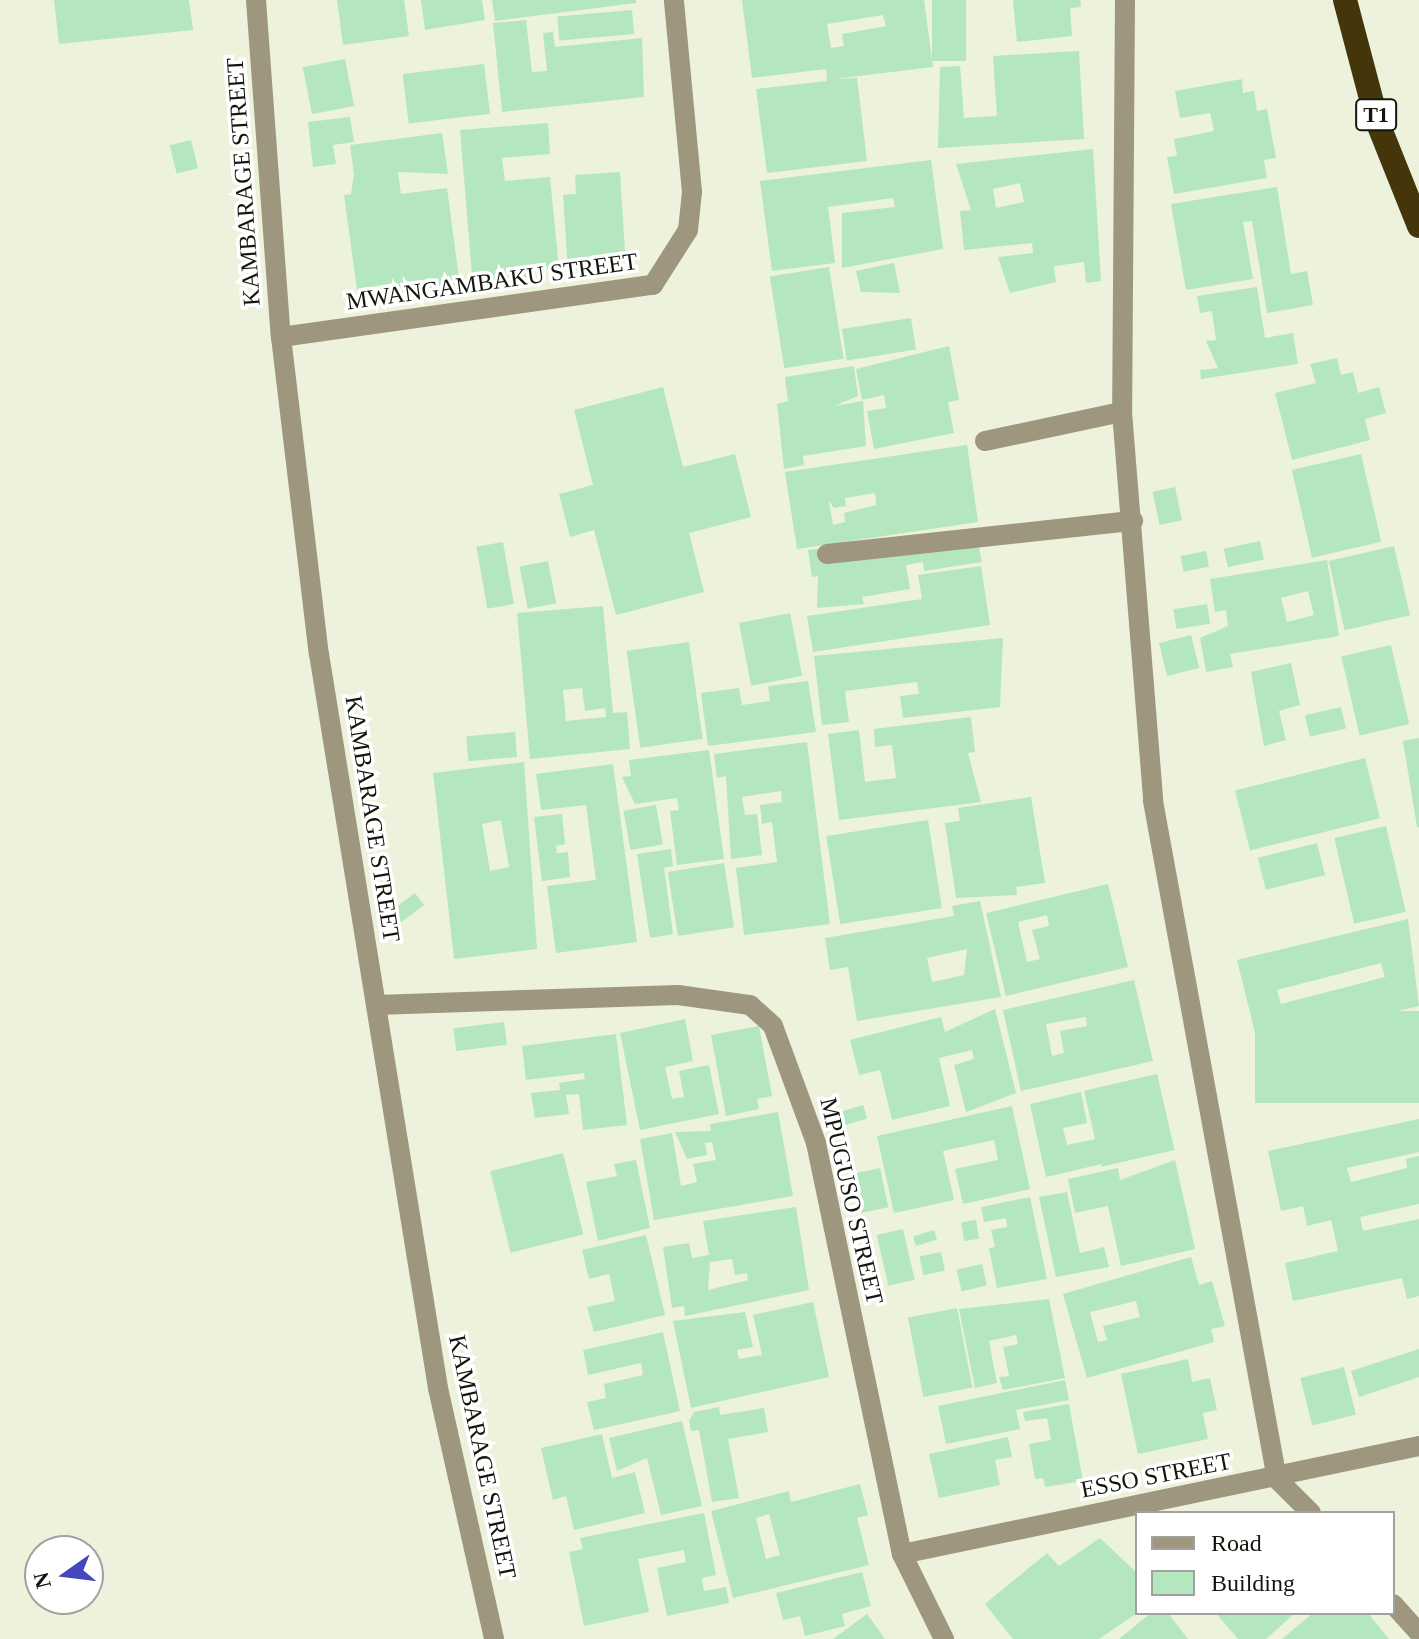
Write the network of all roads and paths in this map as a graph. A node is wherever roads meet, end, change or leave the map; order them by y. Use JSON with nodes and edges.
{"nodes":[{"id":1,"x":256,"y":0,"type":"edge"},
{"id":2,"x":674,"y":0,"type":"edge"},
{"id":3,"x":1125,"y":0,"type":"edge"},
{"id":4,"x":1345,"y":0,"type":"edge"},
{"id":5,"x":1419,"y":226,"type":"edge"},
{"id":6,"x":281,"y":337,"type":"junction"},
{"id":7,"x":1122,"y":412,"type":"junction"},
{"id":8,"x":985,"y":441,"type":"dead end"},
{"id":9,"x":1133,"y":521,"type":"junction"},
{"id":10,"x":827,"y":554,"type":"dead end"},
{"id":11,"x":376,"y":1005,"type":"junction"},
{"id":12,"x":1419,"y":1446,"type":"edge"},
{"id":13,"x":1277,"y":1479,"type":"junction"},
{"id":14,"x":1309,"y":1511,"type":"edge"},
{"id":15,"x":902,"y":1554,"type":"junction"},
{"id":16,"x":1395,"y":1606,"type":"edge"},
{"id":17,"x":1419,"y":1633,"type":"edge"},
{"id":18,"x":494,"y":1639,"type":"edge"},
{"id":19,"x":944,"y":1639,"type":"edge"}],
"edges":[{"from":1,"to":6,"type":"street","name":"KAMBARAGE STREET"},
{"from":2,"to":6,"type":"street","name":"MWANGAMBAKU STREET"},
{"from":3,"to":7,"type":"street"},
{"from":4,"to":5,"type":"highway","number":"T1"},
{"from":6,"to":11,"type":"street","name":"KAMBARAGE STREET"},
{"from":7,"to":8,"type":"street"},
{"from":7,"to":9,"type":"street"},
{"from":9,"to":10,"type":"street"},
{"from":9,"to":13,"type":"street"},
{"from":11,"to":15,"type":"street","name":"MPUGUSO STREET"},
{"from":11,"to":18,"type":"street","name":"KAMBARAGE STREET"},
{"from":12,"to":13,"type":"street","name":"ESSO STREET"},
{"from":13,"to":14,"type":"street"},
{"from":13,"to":15,"type":"street","name":"ESSO STREET"},
{"from":15,"to":19,"type":"street","name":"MPUGUSO STREET"},
{"from":16,"to":17,"type":"street"}]}
